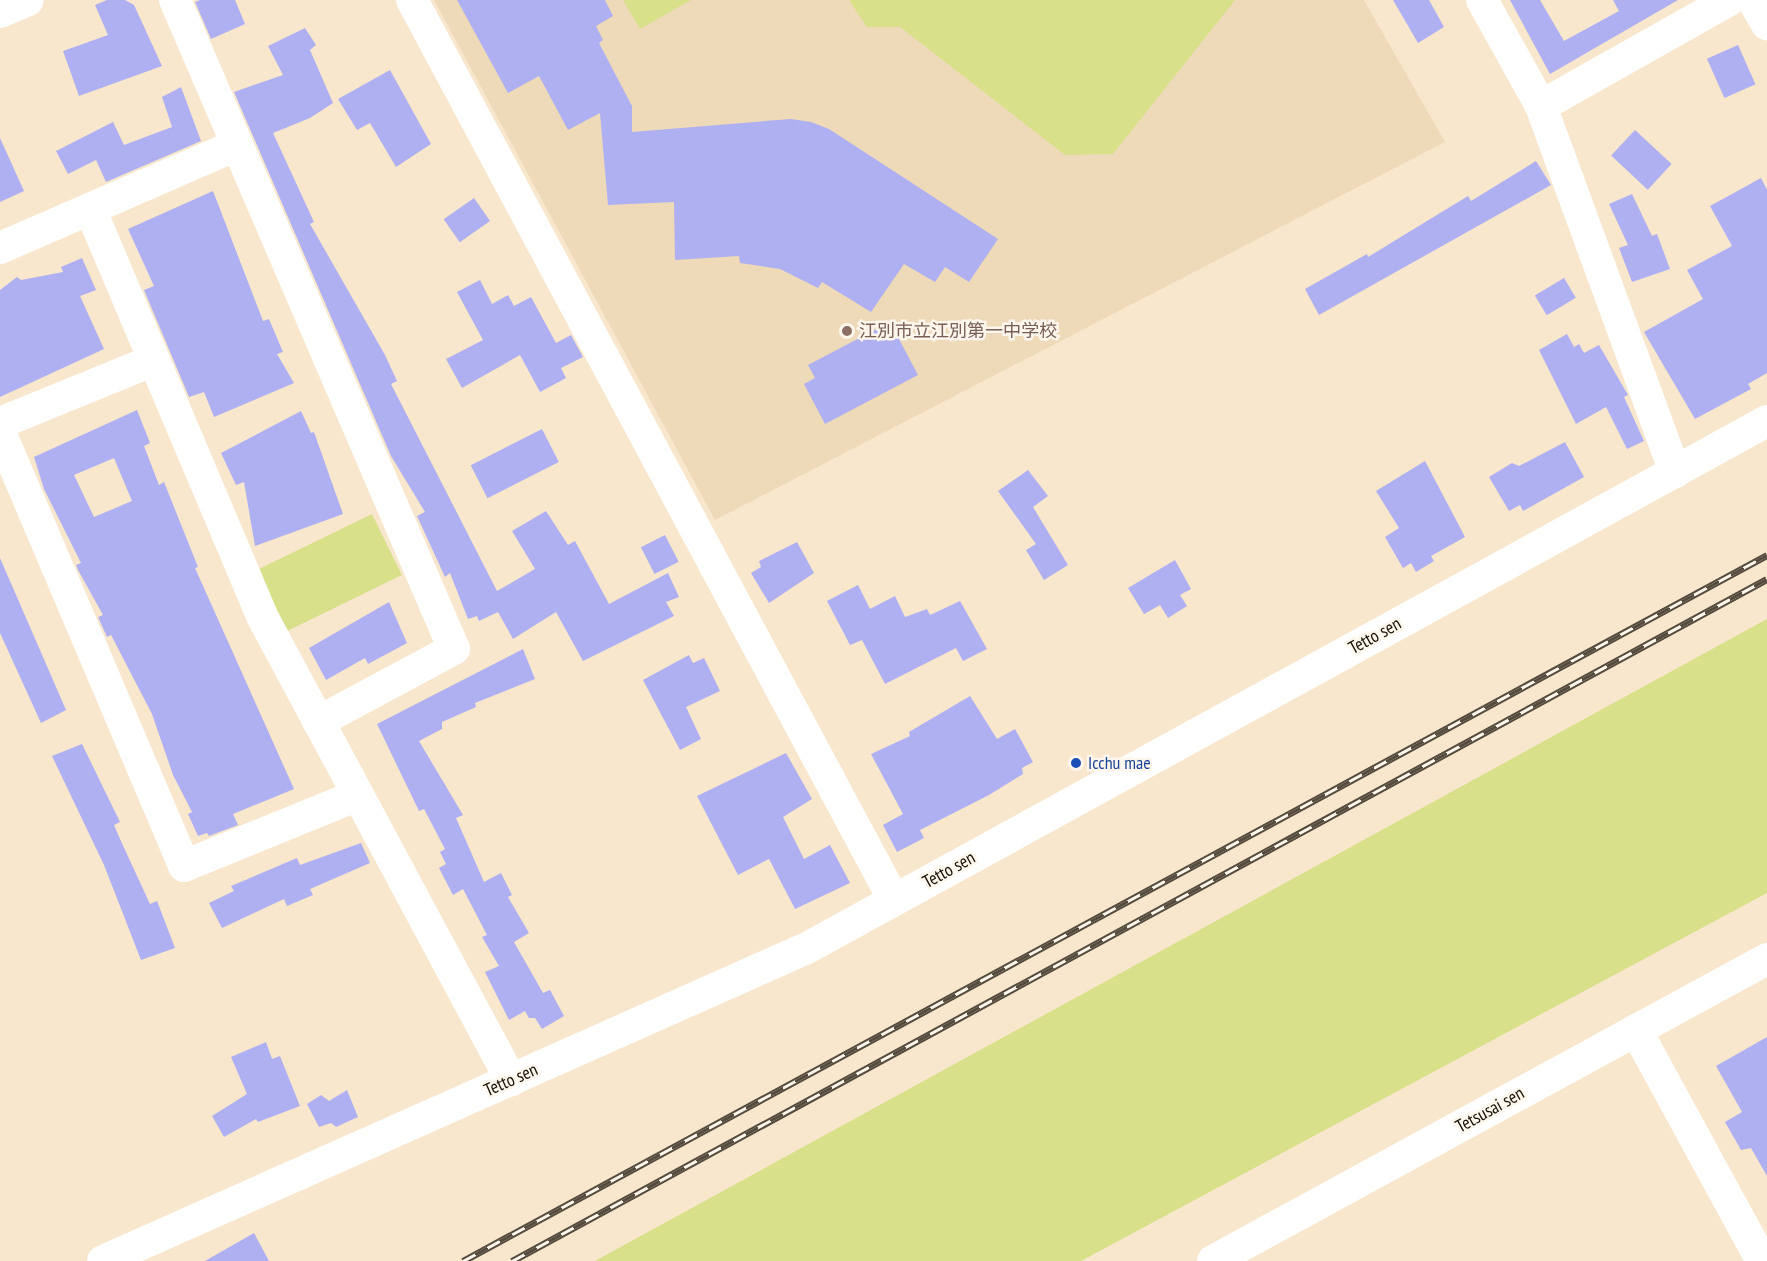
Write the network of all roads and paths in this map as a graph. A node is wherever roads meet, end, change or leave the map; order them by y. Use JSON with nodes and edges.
{"nodes":[{"id":1,"x":28,"y":0,"type":"edge"},
{"id":2,"x":175,"y":0,"type":"edge"},
{"id":3,"x":412,"y":0,"type":"edge"},
{"id":4,"x":1482,"y":0,"type":"edge"},
{"id":5,"x":1729,"y":0,"type":"edge"},
{"id":6,"x":1753,"y":0,"type":"edge"},
{"id":7,"x":0,"y":12,"type":"edge"},
{"id":8,"x":1767,"y":24,"type":"edge"},
{"id":9,"x":1541,"y":106,"type":"junction"},
{"id":10,"x":237,"y":145,"type":"junction"},
{"id":11,"x":91,"y":210,"type":"junction"},
{"id":12,"x":0,"y":248,"type":"edge"},
{"id":13,"x":154,"y":360,"type":"junction"},
{"id":14,"x":1767,"y":422,"type":"edge"},
{"id":15,"x":0,"y":423,"type":"edge"},
{"id":16,"x":0,"y":432,"type":"edge"},
{"id":17,"x":1675,"y":472,"type":"junction"},
{"id":18,"x":318,"y":722,"type":"junction"},
{"id":19,"x":358,"y":795,"type":"junction"},
{"id":20,"x":894,"y":900,"type":"junction"},
{"id":21,"x":1767,"y":959,"type":"edge"},
{"id":22,"x":1636,"y":1030,"type":"junction"},
{"id":23,"x":511,"y":1080,"type":"junction"},
{"id":24,"x":103,"y":1261,"type":"edge"},
{"id":25,"x":1214,"y":1261,"type":"edge"},
{"id":26,"x":1762,"y":1261,"type":"edge"}],
"edges":[{"from":1,"to":7,"type":"street"},
{"from":2,"to":10,"type":"street"},
{"from":3,"to":20,"type":"street"},
{"from":4,"to":9,"type":"street"},
{"from":5,"to":9,"type":"street"},
{"from":6,"to":8,"type":"street"},
{"from":9,"to":17,"type":"street"},
{"from":10,"to":11,"type":"street"},
{"from":10,"to":18,"type":"street"},
{"from":11,"to":12,"type":"street"},
{"from":11,"to":13,"type":"street"},
{"from":13,"to":15,"type":"street"},
{"from":13,"to":18,"type":"street"},
{"from":14,"to":17,"type":"street","name":"Tetto sen"},
{"from":16,"to":19,"type":"street"},
{"from":17,"to":20,"type":"street","name":"Tetto sen"},
{"from":18,"to":19,"type":"street"},
{"from":19,"to":23,"type":"street"},
{"from":20,"to":23,"type":"street","name":"Tetto sen"},
{"from":21,"to":22,"type":"street","name":"Tetsusai sen"},
{"from":22,"to":25,"type":"street","name":"Tetsusai sen"},
{"from":22,"to":26,"type":"street"},
{"from":23,"to":24,"type":"street","name":"Tetto sen"}]}
